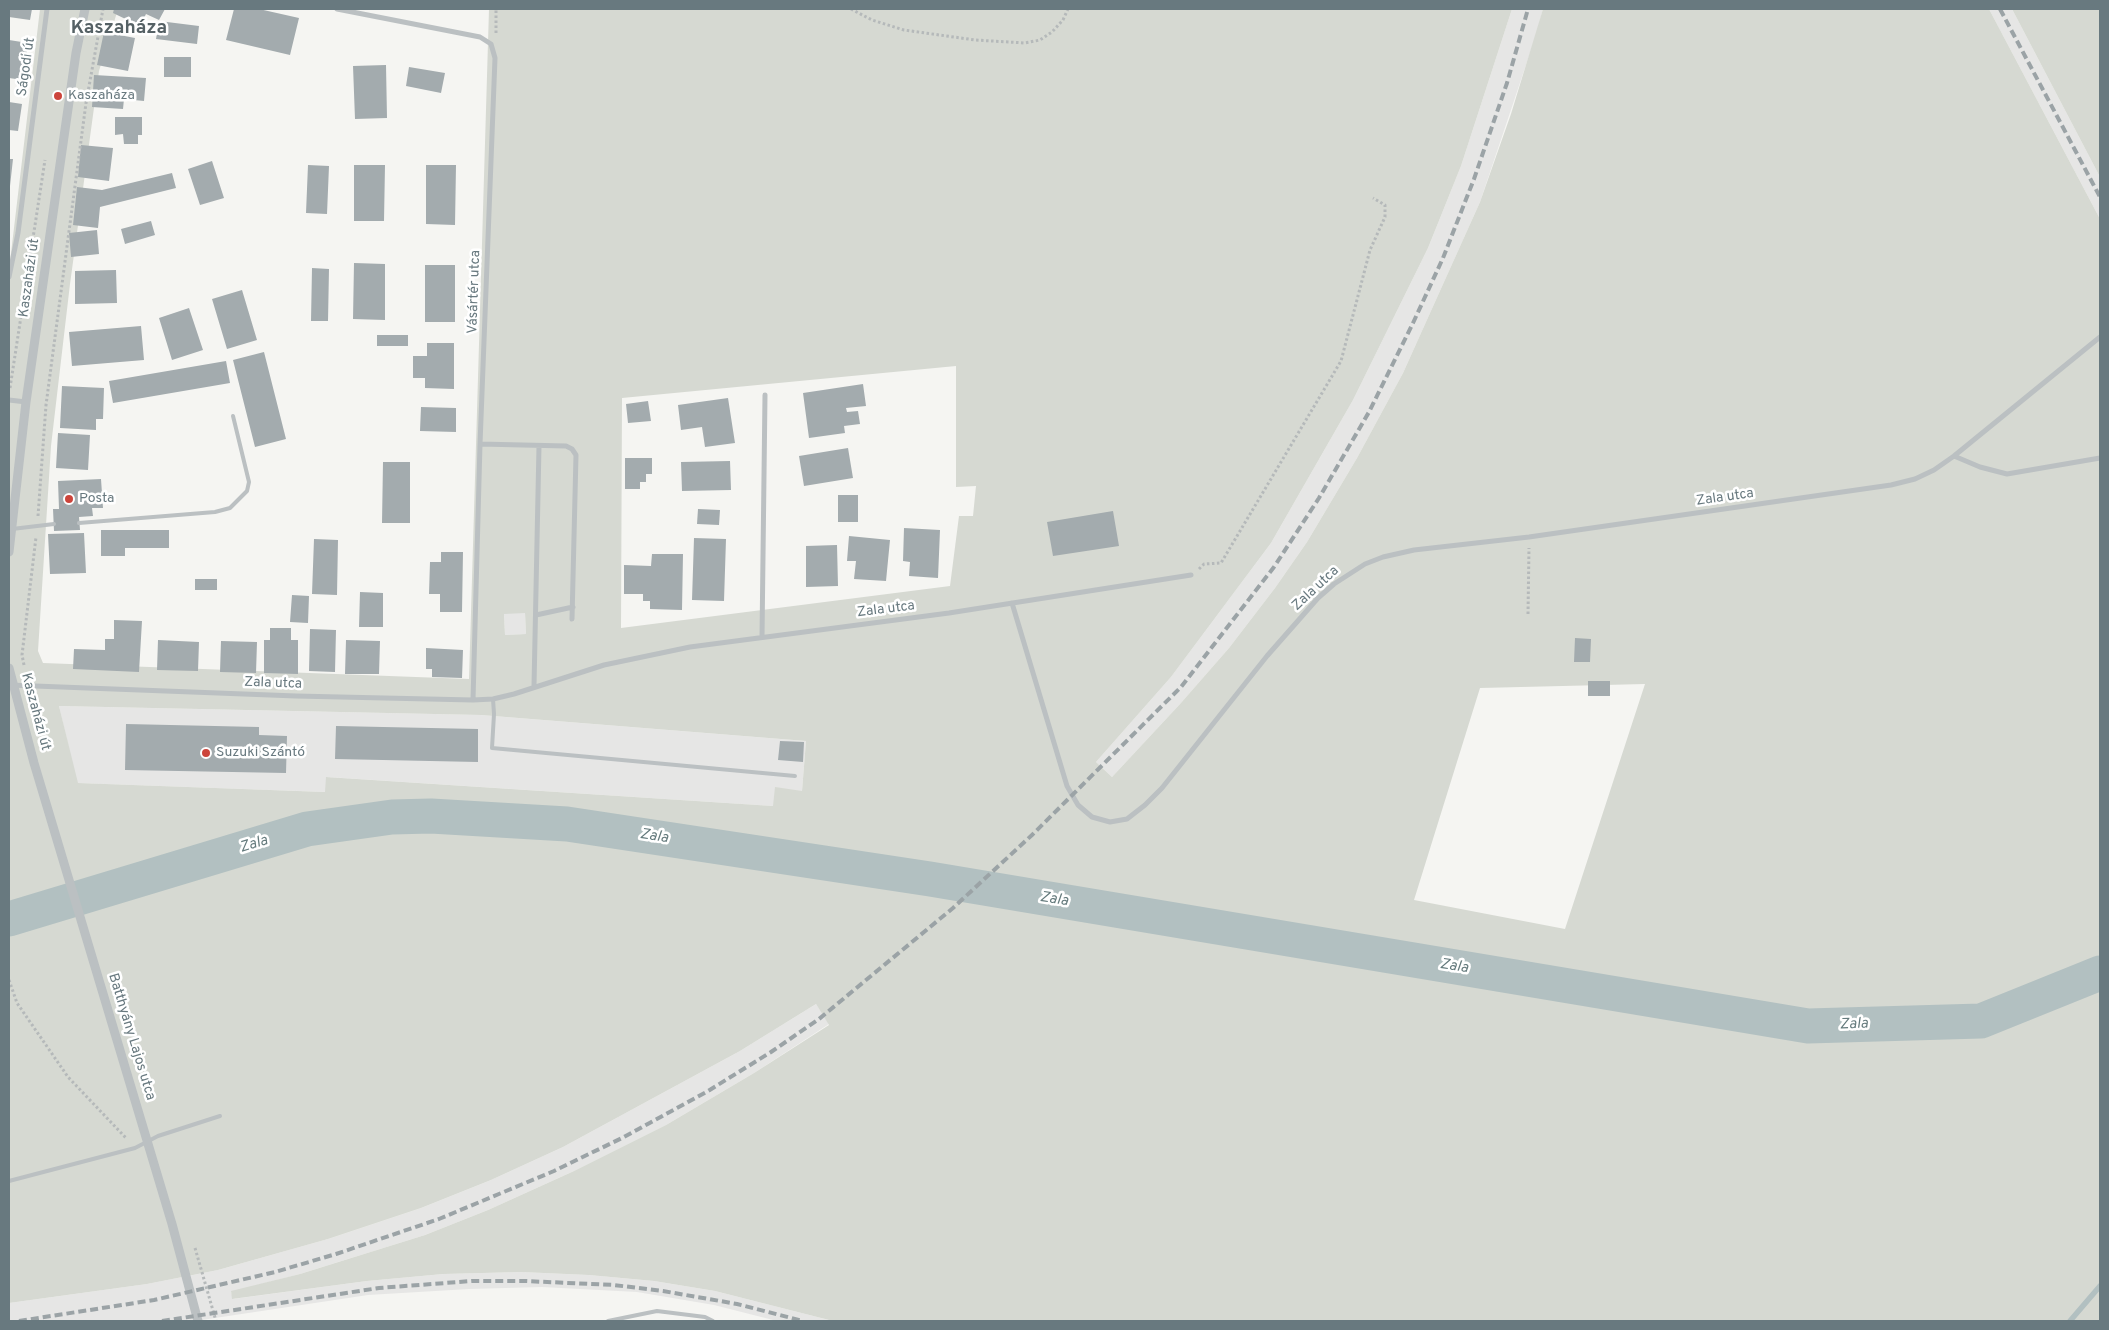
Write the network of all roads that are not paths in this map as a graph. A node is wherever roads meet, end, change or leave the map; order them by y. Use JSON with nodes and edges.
{"nodes":[{"id":1,"x":47,"y":9,"type":"edge"},
{"id":2,"x":85,"y":9,"type":"edge"},
{"id":3,"x":337,"y":9,"type":"edge"},
{"id":4,"x":9,"y":277,"type":"edge"},
{"id":5,"x":2100,"y":337,"type":"edge"},
{"id":6,"x":765,"y":395,"type":"dead end"},
{"id":7,"x":9,"y":400,"type":"edge"},
{"id":8,"x":26,"y":402,"type":"junction"},
{"id":9,"x":233,"y":416,"type":"dead end"},
{"id":10,"x":480,"y":444,"type":"junction"},
{"id":11,"x":539,"y":446,"type":"junction"},
{"id":12,"x":1954,"y":456,"type":"junction"},
{"id":13,"x":2100,"y":458,"type":"edge"},
{"id":14,"x":79,"y":523,"type":"dead end"},
{"id":15,"x":54,"y":524,"type":"dead end"},
{"id":16,"x":10,"y":529,"type":"edge"},
{"id":17,"x":9,"y":552,"type":"edge"},
{"id":18,"x":1191,"y":575,"type":"road end"},
{"id":19,"x":1012,"y":603,"type":"junction"},
{"id":20,"x":573,"y":607,"type":"junction"},
{"id":21,"x":536,"y":615,"type":"junction"},
{"id":22,"x":572,"y":619,"type":"dead end"},
{"id":23,"x":762,"y":637,"type":"junction"},
{"id":24,"x":9,"y":668,"type":"edge"},
{"id":25,"x":10,"y":685,"type":"edge"},
{"id":26,"x":534,"y":686,"type":"junction"},
{"id":27,"x":493,"y":699,"type":"junction"},
{"id":28,"x":473,"y":700,"type":"junction"},
{"id":29,"x":34,"y":763,"type":"joint"},
{"id":30,"x":796,"y":776,"type":"dead end"},
{"id":31,"x":220,"y":1116,"type":"dead end"},
{"id":32,"x":148,"y":1141,"type":"junction"},
{"id":33,"x":9,"y":1181,"type":"edge"},
{"id":34,"x":198,"y":1321,"type":"edge"},
{"id":35,"x":608,"y":1321,"type":"edge"},
{"id":36,"x":713,"y":1321,"type":"edge"}],
"edges":[{"from":1,"to":4,"type":"street","name":"Ságodi út"},
{"from":2,"to":8,"type":"street","name":"Kaszaházi út"},
{"from":3,"to":10,"type":"street","name":"Vásártér utca"},
{"from":5,"to":12,"type":"street","name":"Zala utca"},
{"from":6,"to":23,"type":"street"},
{"from":7,"to":8,"type":"street"},
{"from":8,"to":16,"type":"street","name":"Kaszaházi út"},
{"from":9,"to":14,"type":"lane"},
{"from":10,"to":11,"type":"street"},
{"from":10,"to":28,"type":"street","name":"Vásártér utca"},
{"from":11,"to":20,"type":"street"},
{"from":11,"to":21,"type":"street"},
{"from":12,"to":13,"type":"street"},
{"from":12,"to":19,"type":"street","name":"Zala utca"},
{"from":15,"to":16,"type":"lane"},
{"from":16,"to":17,"type":"street","name":"Kaszaházi út"},
{"from":18,"to":19,"type":"street","name":"Zala utca"},
{"from":19,"to":23,"type":"street","name":"Zala utca"},
{"from":20,"to":21,"type":"street"},
{"from":20,"to":22,"type":"street"},
{"from":21,"to":26,"type":"street"},
{"from":23,"to":26,"type":"street","name":"Zala utca"},
{"from":24,"to":25,"type":"street","name":"Kaszaházi út"},
{"from":25,"to":28,"type":"street","name":"Zala utca"},
{"from":25,"to":29,"type":"street","name":"Kaszaházi út"},
{"from":26,"to":27,"type":"street","name":"Zala utca"},
{"from":27,"to":28,"type":"street","name":"Zala utca"},
{"from":27,"to":30,"type":"lane"},
{"from":29,"to":32,"type":"street","name":"Batthyány Lajos utca"},
{"from":31,"to":32,"type":"lane"},
{"from":32,"to":33,"type":"lane"},
{"from":32,"to":34,"type":"street","name":"Batthyány Lajos utca"},
{"from":35,"to":36,"type":"lane"}]}
